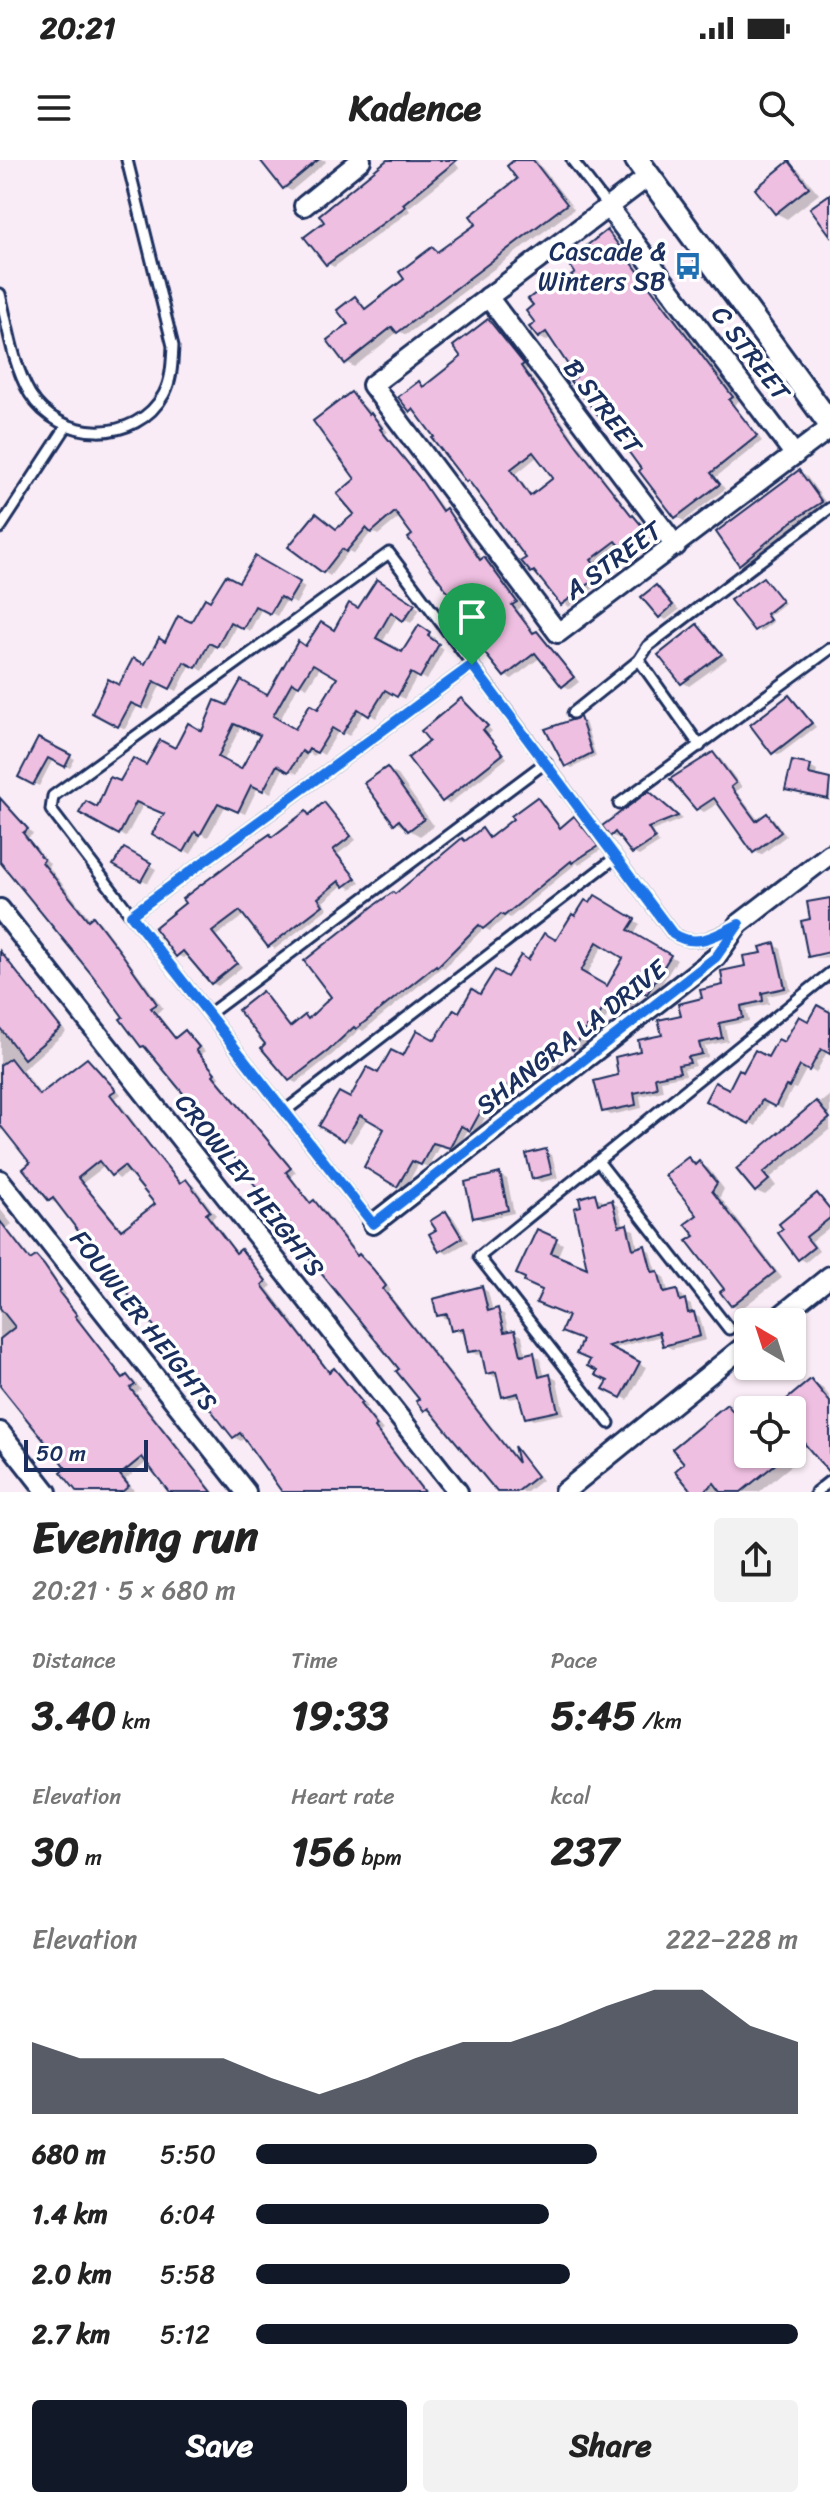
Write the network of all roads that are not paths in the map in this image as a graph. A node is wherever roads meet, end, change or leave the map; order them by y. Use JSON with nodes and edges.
{"nodes":[{"id":1,"x":127,"y":160,"type":"edge"},
{"id":2,"x":572,"y":160,"type":"edge"},
{"id":3,"x":353,"y":162,"type":"edge"},
{"id":4,"x":643,"y":168,"type":"edge"},
{"id":5,"x":304,"y":206,"type":"dead end"},
{"id":6,"x":608,"y":207,"type":"junction"},
{"id":7,"x":0,"y":294,"type":"edge"},
{"id":8,"x":488,"y":297,"type":"junction"},
{"id":9,"x":830,"y":426,"type":"edge"},
{"id":10,"x":66,"y":427,"type":"junction"},
{"id":11,"x":795,"y":455,"type":"junction"},
{"id":12,"x":830,"y":508,"type":"edge"},
{"id":13,"x":0,"y":528,"type":"edge"},
{"id":14,"x":676,"y":546,"type":"junction"},
{"id":15,"x":830,"y":649,"type":"edge"},
{"id":16,"x":639,"y":660,"type":"junction"},
{"id":17,"x":472,"y":665,"type":"junction"},
{"id":18,"x":573,"y":713,"type":"dead end"},
{"id":19,"x":700,"y":746,"type":"junction"},
{"id":20,"x":546,"y":762,"type":"junction"},
{"id":21,"x":619,"y":804,"type":"dead end"},
{"id":22,"x":830,"y":854,"type":"edge"},
{"id":23,"x":615,"y":858,"type":"junction"},
{"id":24,"x":0,"y":909,"type":"edge"},
{"id":25,"x":131,"y":915,"type":"junction"},
{"id":26,"x":739,"y":924,"type":"junction"},
{"id":27,"x":830,"y":973,"type":"edge"},
{"id":28,"x":209,"y":1014,"type":"junction"},
{"id":29,"x":285,"y":1111,"type":"junction"},
{"id":30,"x":598,"y":1161,"type":"junction"},
{"id":31,"x":0,"y":1180,"type":"edge"},
{"id":32,"x":373,"y":1224,"type":"joint"},
{"id":33,"x":830,"y":1276,"type":"edge"},
{"id":34,"x":790,"y":1308,"type":"edge"},
{"id":35,"x":729,"y":1329,"type":"dead end"},
{"id":36,"x":734,"y":1354,"type":"edge"},
{"id":37,"x":609,"y":1423,"type":"dead end"},
{"id":38,"x":0,"y":1432,"type":"edge"},
{"id":39,"x":830,"y":1481,"type":"edge"},
{"id":40,"x":47,"y":1492,"type":"edge"},
{"id":41,"x":246,"y":1492,"type":"edge"},
{"id":42,"x":458,"y":1492,"type":"edge"},
{"id":43,"x":564,"y":1492,"type":"edge"},
{"id":44,"x":816,"y":1492,"type":"edge"}],
"edges":[{"from":1,"to":10,"type":"lane"},
{"from":2,"to":6,"type":"lane"},
{"from":3,"to":5,"type":"street"},
{"from":4,"to":6,"type":"street"},
{"from":4,"to":9,"type":"street"},
{"from":6,"to":8,"type":"street"},
{"from":6,"to":11,"type":"street","name":"C STREET"},
{"from":7,"to":10,"type":"lane"},
{"from":8,"to":14,"type":"street","name":"B STREET"},
{"from":8,"to":14,"type":"street","name":"A STREET"},
{"from":9,"to":11,"type":"street","name":"A STREET"},
{"from":10,"to":13,"type":"lane"},
{"from":11,"to":14,"type":"street","name":"A STREET"},
{"from":12,"to":16,"type":"lane"},
{"from":15,"to":19,"type":"lane"},
{"from":16,"to":18,"type":"lane"},
{"from":16,"to":19,"type":"lane"},
{"from":17,"to":20,"type":"lane"},
{"from":17,"to":25,"type":"lane"},
{"from":17,"to":25,"type":"lane"},
{"from":19,"to":21,"type":"lane"},
{"from":20,"to":23,"type":"lane"},
{"from":20,"to":28,"type":"lane"},
{"from":22,"to":26,"type":"street","name":"SHANGRA LA DRIVE"},
{"from":23,"to":26,"type":"lane"},
{"from":23,"to":29,"type":"lane"},
{"from":24,"to":42,"type":"street","name":"CROWLEY HEIGHTS"},
{"from":25,"to":28,"type":"lane"},
{"from":26,"to":32,"type":"street","name":"SHANGRA LA DRIVE"},
{"from":27,"to":30,"type":"lane"},
{"from":28,"to":29,"type":"lane"},
{"from":29,"to":32,"type":"lane"},
{"from":30,"to":35,"type":"lane"},
{"from":30,"to":37,"type":"lane"},
{"from":31,"to":41,"type":"street","name":"FOUWLER HEIGHTS"},
{"from":33,"to":34,"type":"street"},
{"from":36,"to":43,"type":"street"},
{"from":38,"to":40,"type":"street"},
{"from":39,"to":44,"type":"lane"}]}
